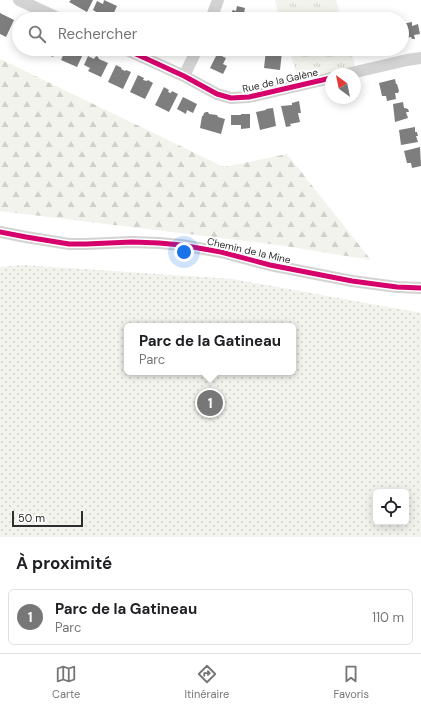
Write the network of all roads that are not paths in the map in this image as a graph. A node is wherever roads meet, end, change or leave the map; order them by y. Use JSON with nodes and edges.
{"nodes":[{"id":1,"x":19,"y":0,"type":"edge"},
{"id":2,"x":218,"y":0,"type":"edge"},
{"id":3,"x":45,"y":12,"type":"edge"},
{"id":4,"x":214,"y":12,"type":"edge"},
{"id":5,"x":140,"y":56,"type":"edge"},
{"id":6,"x":194,"y":56,"type":"edge"},
{"id":7,"x":420,"y":62,"type":"edge"},
{"id":8,"x":361,"y":71,"type":"edge"},
{"id":9,"x":184,"y":76,"type":"junction"},
{"id":10,"x":325,"y":79,"type":"edge"},
{"id":11,"x":0,"y":232,"type":"edge"},
{"id":12,"x":421,"y":288,"type":"edge"}],
"edges":[{"from":1,"to":3,"type":"street"},
{"from":2,"to":4,"type":"street"},
{"from":5,"to":9,"type":"street","name":"Rue de la Galène"},
{"from":6,"to":9,"type":"street"},
{"from":7,"to":8,"type":"street"},
{"from":9,"to":10,"type":"street","name":"Rue de la Galène"},
{"from":11,"to":12,"type":"street","name":"Chemin de la Mine"}]}
